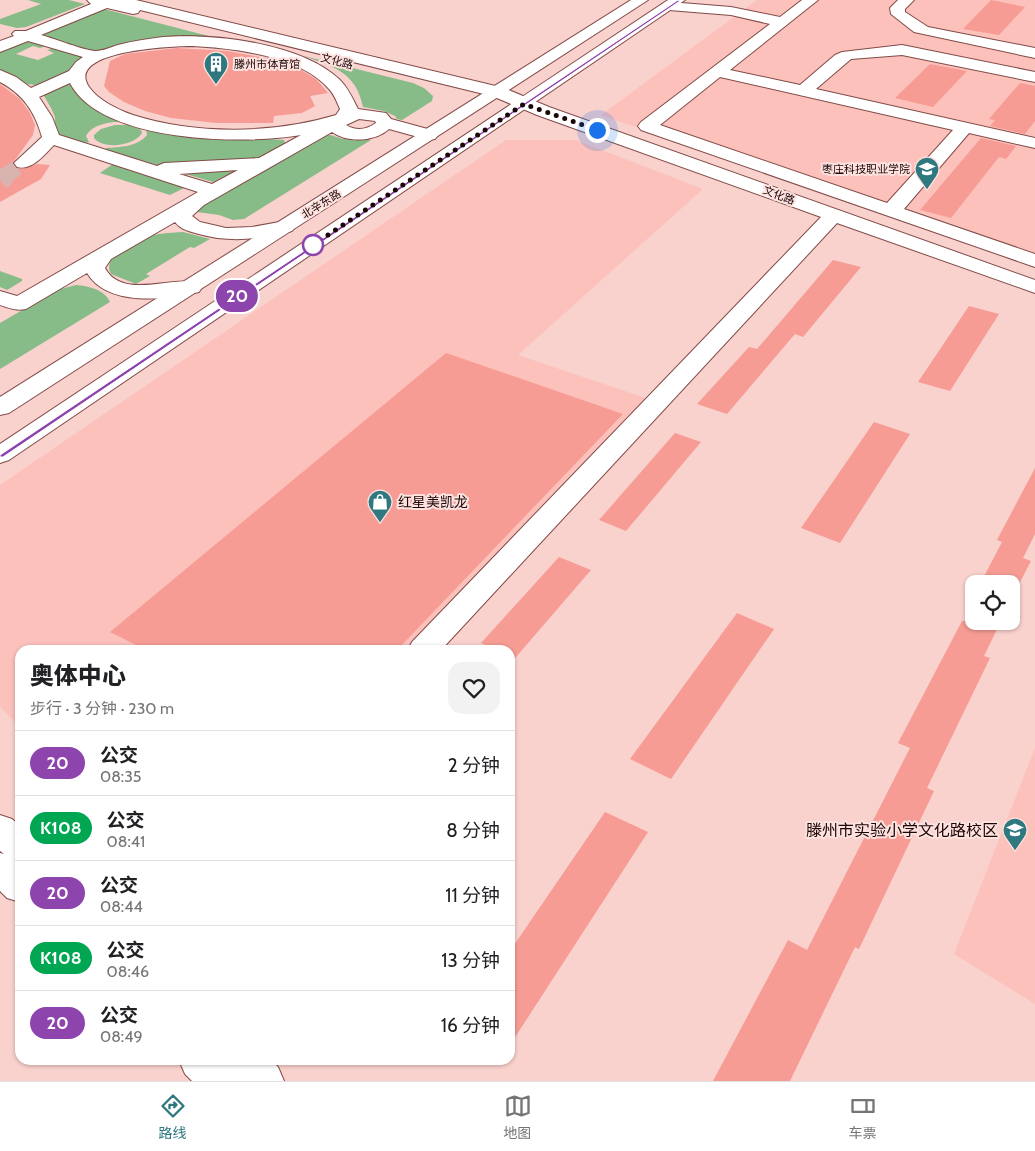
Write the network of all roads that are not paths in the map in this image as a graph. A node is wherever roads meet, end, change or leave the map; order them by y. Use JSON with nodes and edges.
{"nodes":[{"id":1,"x":641,"y":0,"type":"edge"},
{"id":2,"x":907,"y":0,"type":"edge"},
{"id":3,"x":104,"y":1,"type":"edge"},
{"id":4,"x":674,"y":3,"type":"edge"},
{"id":5,"x":794,"y":10,"type":"edge"},
{"id":6,"x":14,"y":35,"type":"edge"},
{"id":7,"x":995,"y":45,"type":"junction"},
{"id":8,"x":0,"y":47,"type":"edge"},
{"id":9,"x":1029,"y":52,"type":"edge"},
{"id":10,"x":98,"y":56,"type":"junction"},
{"id":11,"x":976,"y":65,"type":"junction"},
{"id":12,"x":1005,"y":70,"type":"junction"},
{"id":13,"x":718,"y":72,"type":"junction"},
{"id":14,"x":77,"y":74,"type":"junction"},
{"id":15,"x":0,"y":75,"type":"edge"},
{"id":16,"x":1035,"y":77,"type":"edge"},
{"id":17,"x":804,"y":91,"type":"junction"},
{"id":18,"x":29,"y":95,"type":"junction"},
{"id":19,"x":492,"y":95,"type":"junction"},
{"id":20,"x":524,"y":104,"type":"junction"},
{"id":21,"x":345,"y":120,"type":"junction"},
{"id":22,"x":379,"y":127,"type":"junction"},
{"id":23,"x":965,"y":127,"type":"junction"},
{"id":24,"x":51,"y":138,"type":"junction"},
{"id":25,"x":423,"y":139,"type":"junction"},
{"id":26,"x":1035,"y":142,"type":"edge"},
{"id":27,"x":23,"y":163,"type":"tunnel mouth"},
{"id":28,"x":263,"y":163,"type":"junction"},
{"id":29,"x":148,"y":170,"type":"junction"},
{"id":30,"x":214,"y":191,"type":"junction"},
{"id":31,"x":196,"y":202,"type":"junction"},
{"id":32,"x":891,"y":211,"type":"junction"},
{"id":33,"x":834,"y":215,"type":"junction"},
{"id":34,"x":192,"y":227,"type":"junction"},
{"id":35,"x":285,"y":227,"type":"junction"},
{"id":36,"x":217,"y":233,"type":"junction"},
{"id":37,"x":133,"y":238,"type":"junction"},
{"id":38,"x":104,"y":254,"type":"junction"},
{"id":39,"x":1035,"y":261,"type":"edge"},
{"id":40,"x":222,"y":267,"type":"junction"},
{"id":41,"x":54,"y":283,"type":"junction"},
{"id":42,"x":111,"y":285,"type":"junction"},
{"id":43,"x":191,"y":287,"type":"junction"},
{"id":44,"x":1035,"y":287,"type":"edge"},
{"id":45,"x":3,"y":301,"type":"edge"},
{"id":46,"x":133,"y":323,"type":"junction"},
{"id":47,"x":0,"y":408,"type":"edge"},
{"id":48,"x":0,"y":455,"type":"edge"},
{"id":49,"x":428,"y":645,"type":"edge"},
{"id":50,"x":0,"y":829,"type":"edge"},
{"id":51,"x":15,"y":843,"type":"edge"},
{"id":52,"x":0,"y":868,"type":"edge"},
{"id":53,"x":15,"y":882,"type":"edge"},
{"id":54,"x":204,"y":1065,"type":"edge"},
{"id":55,"x":247,"y":1065,"type":"edge"},
{"id":56,"x":221,"y":1081,"type":"edge"},
{"id":57,"x":264,"y":1081,"type":"edge"}],
"edges":[{"from":1,"to":19,"type":"main road","name":"北辛东路"},
{"from":2,"to":7,"type":"main road"},
{"from":3,"to":6,"type":"main road"},
{"from":3,"to":19,"type":"main road","name":"文化路"},
{"from":4,"to":5,"type":"main road"},
{"from":4,"to":20,"type":"main road"},
{"from":5,"to":13,"type":"main road"},
{"from":6,"to":8,"type":"main road"},
{"from":6,"to":10,"type":"main road"},
{"from":7,"to":9,"type":"main road"},
{"from":7,"to":11,"type":"main road"},
{"from":9,"to":12,"type":"main road"},
{"from":10,"to":14,"type":"main road"},
{"from":10,"to":21,"type":"main road"},
{"from":11,"to":12,"type":"main road"},
{"from":11,"to":17,"type":"main road"},
{"from":12,"to":16,"type":"main road"},
{"from":13,"to":17,"type":"main road"},
{"from":13,"to":32,"type":"main road"},
{"from":14,"to":18,"type":"main road"},
{"from":14,"to":21,"type":"main road"},
{"from":15,"to":18,"type":"main road"},
{"from":17,"to":23,"type":"main road"},
{"from":18,"to":24,"type":"main road"},
{"from":19,"to":20,"type":"main road","name":"文化路"},
{"from":19,"to":25,"type":"main road","name":"北辛东路"},
{"from":20,"to":33,"type":"main road","name":"文化路"},
{"from":20,"to":48,"type":"main road"},
{"from":21,"to":22,"type":"main road"},
{"from":21,"to":22,"type":"main road"},
{"from":21,"to":28,"type":"main road"},
{"from":22,"to":25,"type":"main road"},
{"from":23,"to":26,"type":"main road"},
{"from":23,"to":32,"type":"main road"},
{"from":24,"to":27,"type":"main road"},
{"from":24,"to":29,"type":"main road"},
{"from":25,"to":35,"type":"main road","name":"北辛东路"},
{"from":28,"to":29,"type":"main road"},
{"from":28,"to":30,"type":"main road"},
{"from":29,"to":30,"type":"main road"},
{"from":30,"to":31,"type":"main road"},
{"from":31,"to":34,"type":"main road"},
{"from":31,"to":37,"type":"main road"},
{"from":32,"to":39,"type":"main road"},
{"from":33,"to":44,"type":"main road","name":"文化路"},
{"from":33,"to":49,"type":"main road"},
{"from":34,"to":36,"type":"main road"},
{"from":34,"to":37,"type":"main road"},
{"from":35,"to":36,"type":"main road"},
{"from":35,"to":40,"type":"main road","name":"北辛东路"},
{"from":36,"to":40,"type":"main road"},
{"from":37,"to":38,"type":"main road"},
{"from":38,"to":41,"type":"main road"},
{"from":38,"to":42,"type":"main road"},
{"from":40,"to":43,"type":"main road","name":"北辛东路"},
{"from":41,"to":42,"type":"main road"},
{"from":41,"to":45,"type":"main road"},
{"from":42,"to":43,"type":"main road"},
{"from":42,"to":46,"type":"main road"},
{"from":43,"to":46,"type":"main road","name":"北辛东路"},
{"from":46,"to":47,"type":"main road","name":"北辛东路"},
{"from":50,"to":51,"type":"main road"},
{"from":52,"to":53,"type":"main road"},
{"from":54,"to":56,"type":"main road"},
{"from":55,"to":57,"type":"main road"}]}
